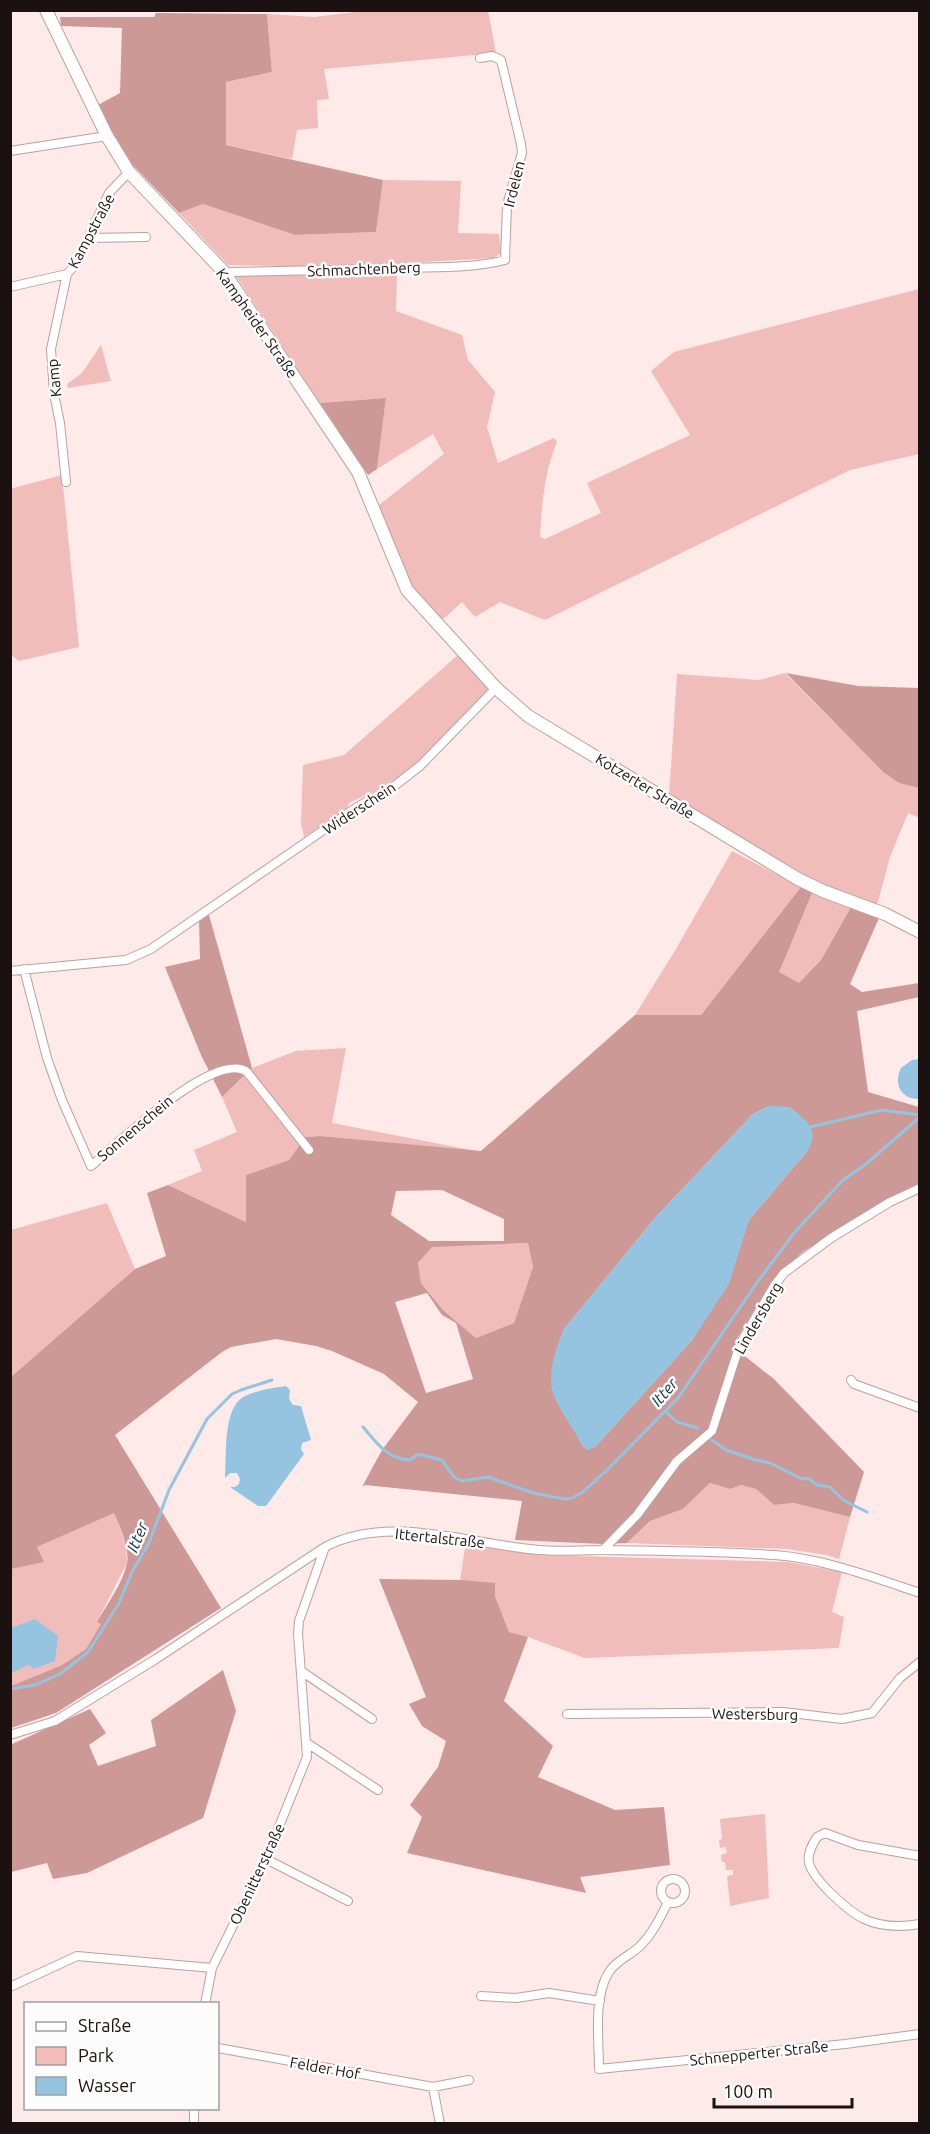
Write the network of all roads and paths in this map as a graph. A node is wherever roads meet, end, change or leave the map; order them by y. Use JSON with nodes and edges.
{"nodes":[{"id":1,"x":46,"y":10,"type":"edge"},
{"id":2,"x":480,"y":58,"type":"dead end"},
{"id":3,"x":107,"y":136,"type":"junction"},
{"id":4,"x":10,"y":151,"type":"edge"},
{"id":5,"x":129,"y":171,"type":"junction"},
{"id":6,"x":146,"y":237,"type":"dead end"},
{"id":7,"x":88,"y":238,"type":"junction"},
{"id":8,"x":504,"y":260,"type":"joint"},
{"id":9,"x":224,"y":272,"type":"junction"},
{"id":10,"x":67,"y":274,"type":"junction"},
{"id":11,"x":10,"y":287,"type":"edge"},
{"id":12,"x":66,"y":482,"type":"dead end"},
{"id":13,"x":407,"y":590,"type":"joint"},
{"id":14,"x":496,"y":688,"type":"junction"},
{"id":15,"x":920,"y":932,"type":"edge"},
{"id":16,"x":24,"y":969,"type":"junction"},
{"id":17,"x":10,"y":971,"type":"edge"},
{"id":18,"x":309,"y":1150,"type":"dead end"},
{"id":19,"x":920,"y":1188,"type":"edge"},
{"id":20,"x":851,"y":1380,"type":"dead end"},
{"id":21,"x":920,"y":1408,"type":"edge"},
{"id":22,"x":325,"y":1547,"type":"junction"},
{"id":23,"x":603,"y":1550,"type":"junction"},
{"id":24,"x":920,"y":1593,"type":"edge"},
{"id":25,"x":920,"y":1662,"type":"edge"},
{"id":26,"x":301,"y":1671,"type":"junction"},
{"id":27,"x":567,"y":1714,"type":"dead end"},
{"id":28,"x":372,"y":1719,"type":"dead end"},
{"id":29,"x":10,"y":1735,"type":"edge"},
{"id":30,"x":307,"y":1743,"type":"junction"},
{"id":31,"x":378,"y":1790,"type":"dead end"},
{"id":32,"x":920,"y":1856,"type":"edge"},
{"id":33,"x":266,"y":1859,"type":"junction"},
{"id":34,"x":348,"y":1901,"type":"dead end"},
{"id":35,"x":668,"y":1902,"type":"dead end"},
{"id":36,"x":920,"y":1924,"type":"edge"},
{"id":37,"x":212,"y":1968,"type":"junction"},
{"id":38,"x":10,"y":1986,"type":"edge"},
{"id":39,"x":481,"y":1996,"type":"dead end"},
{"id":40,"x":600,"y":2001,"type":"junction"},
{"id":41,"x":205,"y":2002,"type":"edge"},
{"id":42,"x":920,"y":2034,"type":"edge"},
{"id":43,"x":219,"y":2048,"type":"edge"},
{"id":44,"x":469,"y":2080,"type":"dead end"},
{"id":45,"x":433,"y":2087,"type":"junction"},
{"id":46,"x":440,"y":2124,"type":"edge"}],
"edges":[{"from":1,"to":3,"type":"street","name":"Kampheider Straße"},
{"from":2,"to":8,"type":"street","name":"Irdelen"},
{"from":3,"to":4,"type":"street"},
{"from":3,"to":5,"type":"street","name":"Kampheider Straße"},
{"from":5,"to":7,"type":"street","name":"Kampstraße"},
{"from":5,"to":9,"type":"street","name":"Kampheider Straße"},
{"from":6,"to":7,"type":"street"},
{"from":7,"to":10,"type":"street","name":"Kampstraße"},
{"from":8,"to":9,"type":"street","name":"Schmachtenberg"},
{"from":9,"to":13,"type":"street","name":"Kampheider Straße"},
{"from":10,"to":11,"type":"street","name":"Kampstraße"},
{"from":10,"to":12,"type":"street","name":"Kamp"},
{"from":13,"to":14,"type":"street","name":"Kotzerter Straße"},
{"from":14,"to":15,"type":"street","name":"Kotzerter Straße"},
{"from":14,"to":16,"type":"street","name":"Widerschein"},
{"from":16,"to":17,"type":"street"},
{"from":16,"to":18,"type":"street","name":"Sonnenschein"},
{"from":19,"to":23,"type":"street","name":"Lindersberg"},
{"from":20,"to":21,"type":"street"},
{"from":22,"to":23,"type":"street","name":"Ittertalstraße"},
{"from":22,"to":26,"type":"street","name":"Obenitterstraße"},
{"from":22,"to":29,"type":"street","name":"Ittertalstraße"},
{"from":23,"to":24,"type":"street","name":"Ittertalstraße"},
{"from":25,"to":27,"type":"street","name":"Westersburg"},
{"from":26,"to":28,"type":"street"},
{"from":26,"to":30,"type":"street","name":"Obenitterstraße"},
{"from":30,"to":31,"type":"street"},
{"from":30,"to":33,"type":"street","name":"Obenitterstraße"},
{"from":32,"to":36,"type":"street"},
{"from":33,"to":34,"type":"street"},
{"from":33,"to":37,"type":"street","name":"Obenitterstraße"},
{"from":35,"to":40,"type":"street"},
{"from":37,"to":38,"type":"street"},
{"from":37,"to":41,"type":"street","name":"Obenitterstraße"},
{"from":39,"to":40,"type":"street"},
{"from":40,"to":42,"type":"street","name":"Schnepperter Straße"},
{"from":43,"to":45,"type":"street","name":"Felder Hof"},
{"from":44,"to":45,"type":"street","name":"Felder Hof"},
{"from":45,"to":46,"type":"street"}]}
